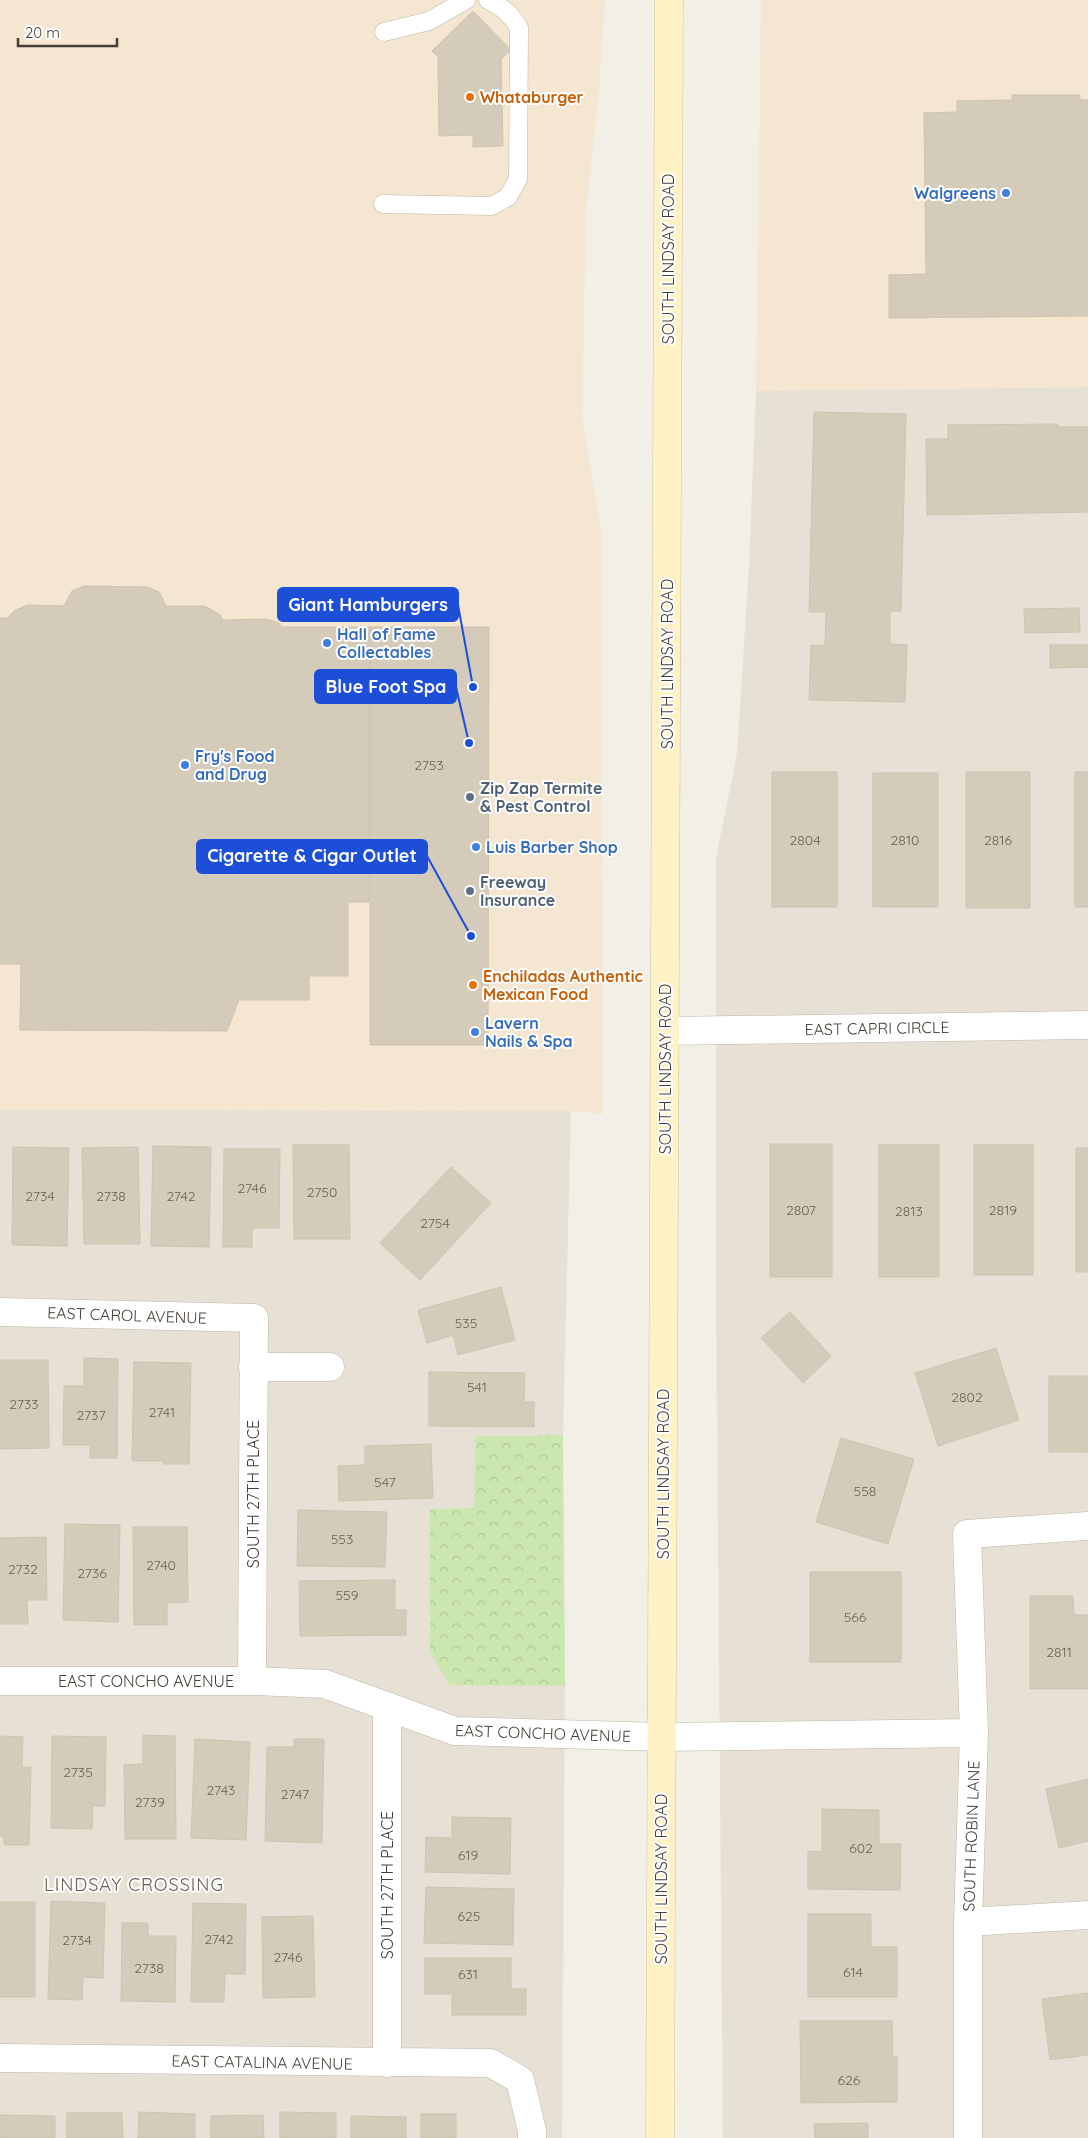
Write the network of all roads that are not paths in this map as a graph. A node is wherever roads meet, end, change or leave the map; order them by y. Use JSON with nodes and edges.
{"nodes":[{"id":1,"x":466,"y":0,"type":"edge"},
{"id":2,"x":488,"y":0,"type":"edge"},
{"id":3,"x":669,"y":0,"type":"edge"},
{"id":4,"x":384,"y":32,"type":"dead end"},
{"id":5,"x":383,"y":204,"type":"dead end"},
{"id":6,"x":1088,"y":1025,"type":"edge"},
{"id":7,"x":666,"y":1031,"type":"junction"},
{"id":8,"x":0,"y":1312,"type":"edge"},
{"id":9,"x":254,"y":1318,"type":"joint"},
{"id":10,"x":253,"y":1367,"type":"junction"},
{"id":11,"x":330,"y":1367,"type":"dead end"},
{"id":12,"x":1088,"y":1526,"type":"edge"},
{"id":13,"x":0,"y":1681,"type":"edge"},
{"id":14,"x":252,"y":1681,"type":"junction"},
{"id":15,"x":387,"y":1706,"type":"junction"},
{"id":16,"x":974,"y":1733,"type":"junction"},
{"id":17,"x":661,"y":1737,"type":"junction"},
{"id":18,"x":1088,"y":1915,"type":"edge"},
{"id":19,"x":968,"y":1922,"type":"junction"},
{"id":20,"x":0,"y":2058,"type":"edge"},
{"id":21,"x":387,"y":2064,"type":"junction"},
{"id":22,"x":532,"y":2138,"type":"edge"},
{"id":23,"x":660,"y":2138,"type":"edge"},
{"id":24,"x":968,"y":2138,"type":"edge"}],
"edges":[{"from":1,"to":4,"type":"lane"},
{"from":2,"to":5,"type":"lane"},
{"from":3,"to":7,"type":"main road","name":"SOUTH LINDSAY ROAD"},
{"from":6,"to":7,"type":"street","name":"EAST CAPRI CIRCLE"},
{"from":7,"to":17,"type":"main road","name":"SOUTH LINDSAY ROAD"},
{"from":8,"to":9,"type":"street","name":"EAST CAROL AVENUE"},
{"from":9,"to":10,"type":"street","name":"SOUTH 27TH PLACE"},
{"from":10,"to":11,"type":"street"},
{"from":10,"to":14,"type":"street","name":"SOUTH 27TH PLACE"},
{"from":12,"to":16,"type":"street","name":"SOUTH ROBIN LANE"},
{"from":13,"to":14,"type":"street","name":"EAST CONCHO AVENUE"},
{"from":14,"to":15,"type":"street","name":"EAST CONCHO AVENUE"},
{"from":15,"to":17,"type":"street","name":"EAST CONCHO AVENUE"},
{"from":15,"to":21,"type":"street","name":"SOUTH 27TH PLACE"},
{"from":16,"to":17,"type":"street","name":"EAST CONCHO AVENUE"},
{"from":16,"to":19,"type":"street","name":"SOUTH ROBIN LANE"},
{"from":17,"to":23,"type":"main road","name":"SOUTH LINDSAY ROAD"},
{"from":18,"to":19,"type":"street"},
{"from":19,"to":24,"type":"street","name":"SOUTH ROBIN LANE"},
{"from":20,"to":21,"type":"street","name":"EAST CATALINA AVENUE"},
{"from":21,"to":22,"type":"street","name":"EAST CATALINA AVENUE"}]}
